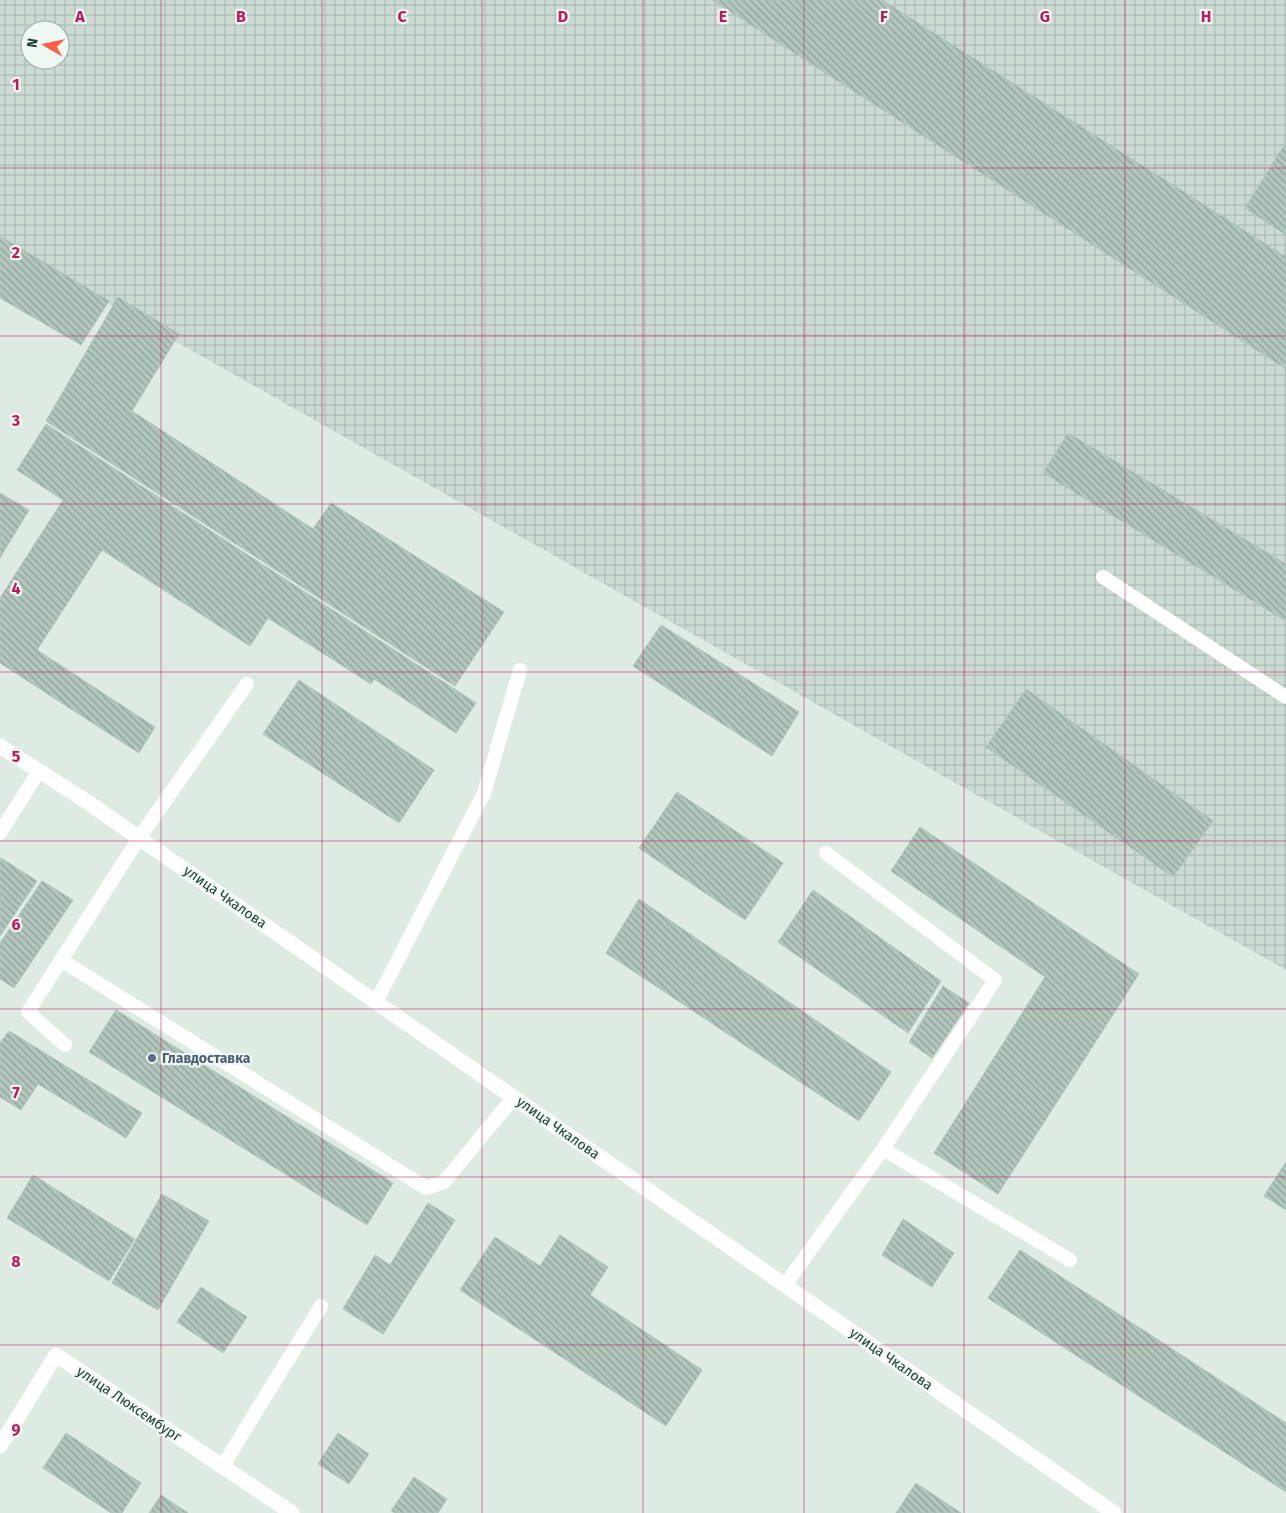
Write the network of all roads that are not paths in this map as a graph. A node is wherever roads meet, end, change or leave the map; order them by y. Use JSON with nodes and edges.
{"nodes":[{"id":1,"x":1103,"y":577,"type":"dead end"},
{"id":2,"x":520,"y":670,"type":"dead end"},
{"id":3,"x":247,"y":684,"type":"dead end"},
{"id":4,"x":1286,"y":697,"type":"edge"},
{"id":5,"x":0,"y":746,"type":"edge"},
{"id":6,"x":39,"y":771,"type":"junction"},
{"id":7,"x":0,"y":833,"type":"edge"},
{"id":8,"x":139,"y":838,"type":"junction"},
{"id":9,"x":826,"y":853,"type":"dead end"},
{"id":10,"x":61,"y":960,"type":"junction"},
{"id":11,"x":376,"y":1002,"type":"junction"},
{"id":12,"x":65,"y":1046,"type":"dead end"},
{"id":13,"x":514,"y":1097,"type":"junction"},
{"id":14,"x":883,"y":1149,"type":"junction"},
{"id":15,"x":1070,"y":1260,"type":"dead end"},
{"id":16,"x":785,"y":1285,"type":"junction"},
{"id":17,"x":321,"y":1306,"type":"dead end"},
{"id":18,"x":0,"y":1446,"type":"edge"},
{"id":19,"x":222,"y":1466,"type":"junction"},
{"id":20,"x":292,"y":1513,"type":"edge"},
{"id":21,"x":1114,"y":1513,"type":"edge"}],
"edges":[{"from":1,"to":4,"type":"lane"},
{"from":2,"to":11,"type":"lane"},
{"from":3,"to":8,"type":"lane"},
{"from":5,"to":6,"type":"street","name":"улица Чкалова"},
{"from":6,"to":7,"type":"lane"},
{"from":6,"to":8,"type":"street","name":"улица Чкалова"},
{"from":8,"to":10,"type":"lane"},
{"from":8,"to":11,"type":"street","name":"улица Чкалова"},
{"from":9,"to":14,"type":"lane"},
{"from":10,"to":12,"type":"lane"},
{"from":10,"to":13,"type":"lane"},
{"from":11,"to":13,"type":"street","name":"улица Чкалова"},
{"from":13,"to":16,"type":"street","name":"улица Чкалова"},
{"from":14,"to":15,"type":"lane"},
{"from":14,"to":16,"type":"lane"},
{"from":16,"to":21,"type":"street","name":"улица Чкалова"},
{"from":17,"to":19,"type":"lane"},
{"from":18,"to":19,"type":"street","name":"улица Люксембург"},
{"from":19,"to":20,"type":"street","name":"улица Люксембург"}]}
